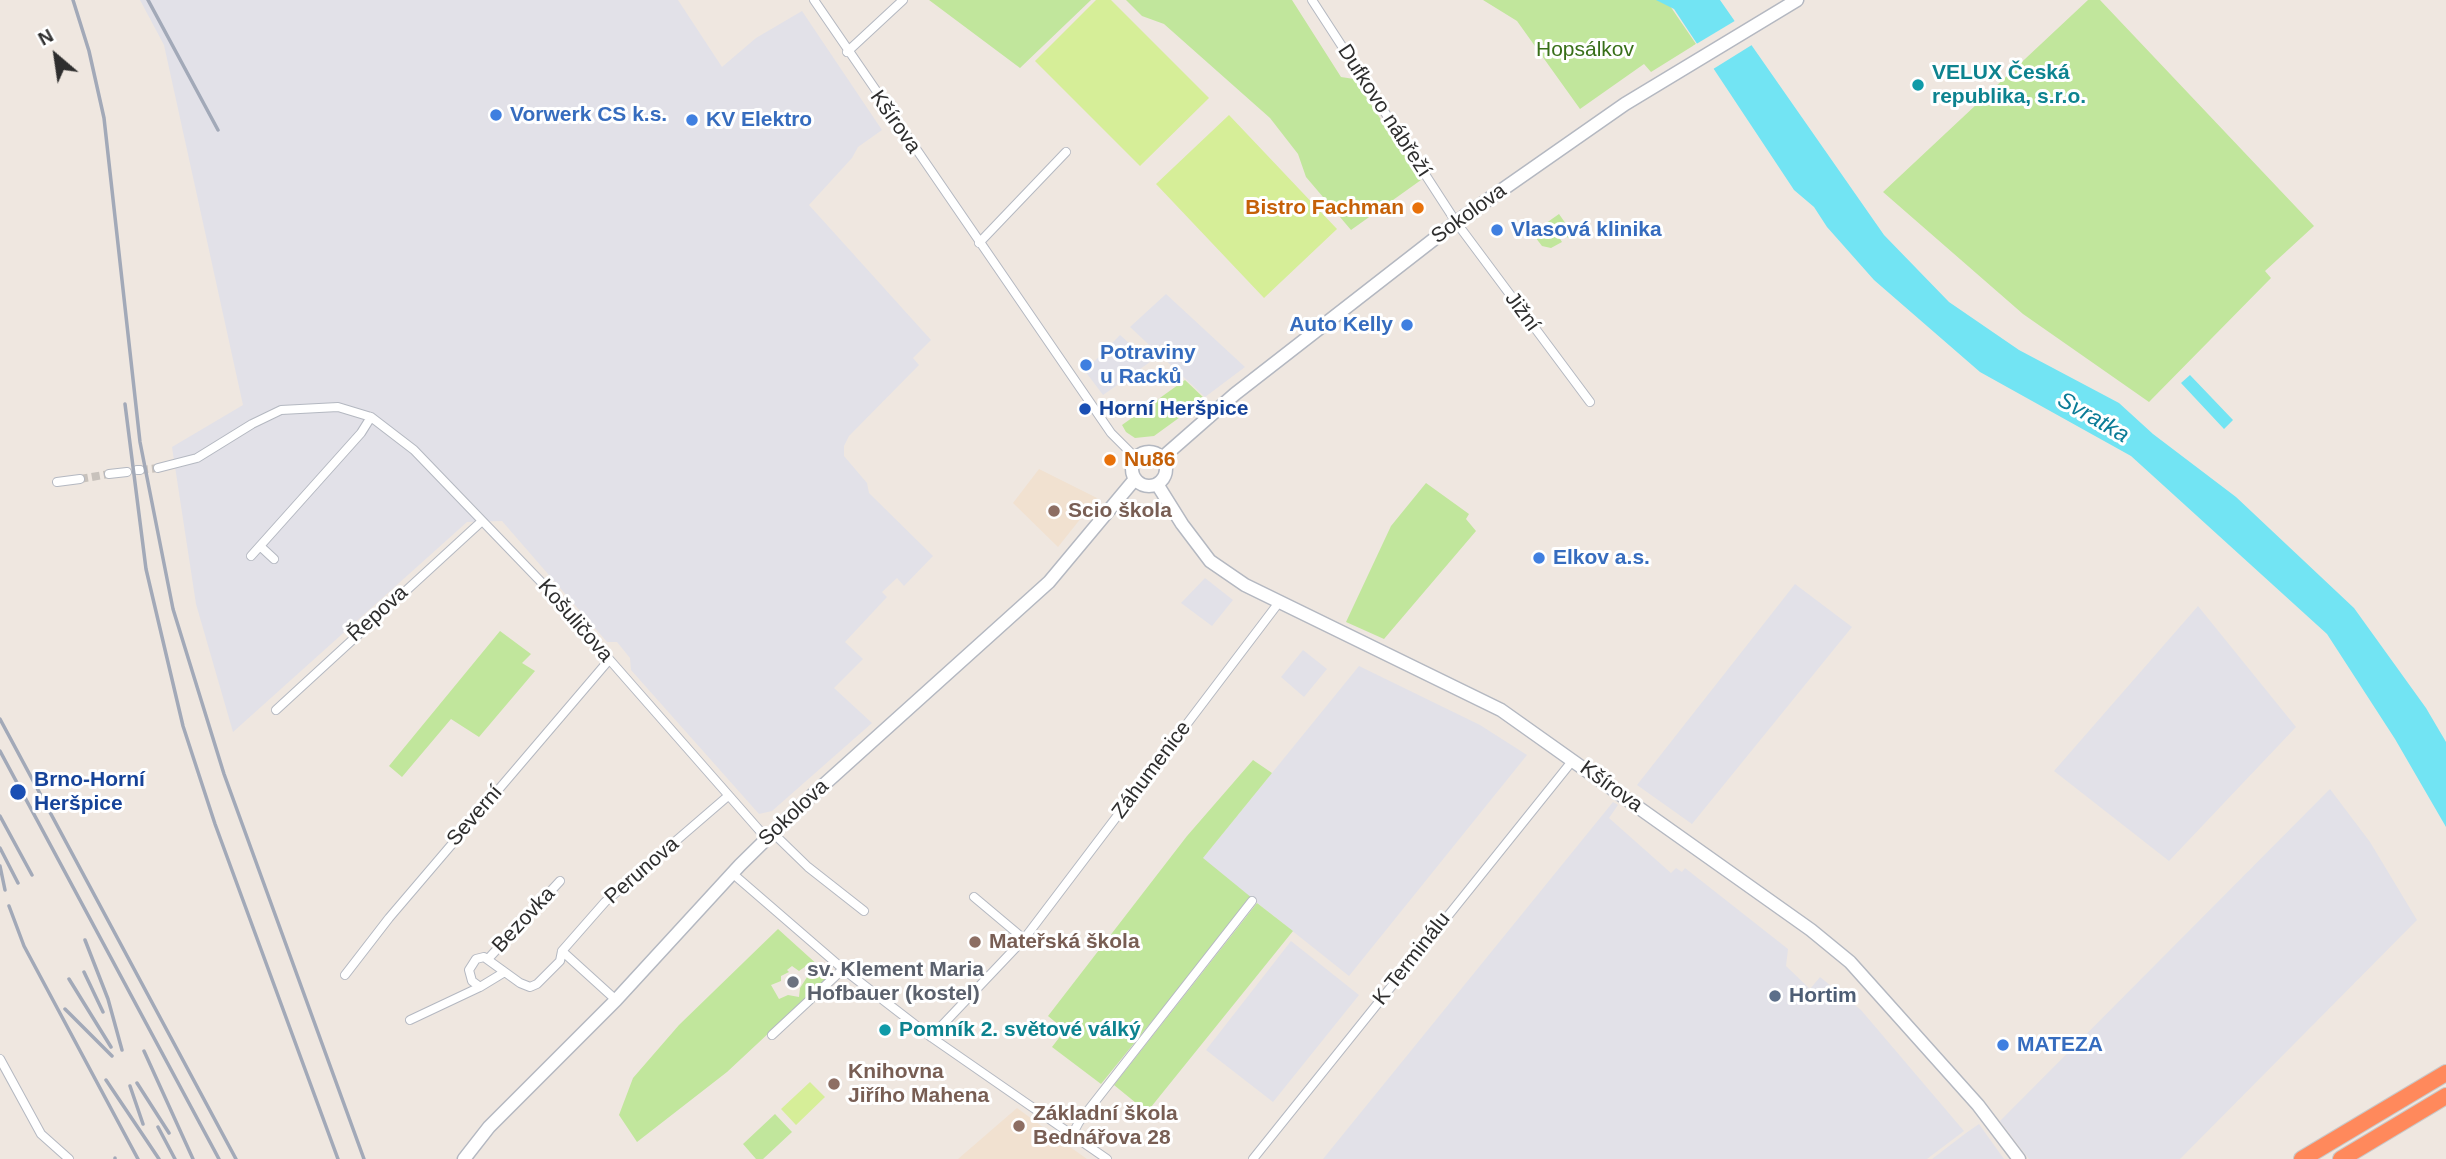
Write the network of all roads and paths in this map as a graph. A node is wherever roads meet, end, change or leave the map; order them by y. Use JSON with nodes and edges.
{"nodes":[{"id":1,"x":814,"y":0,"type":"edge"},
{"id":2,"x":902,"y":0,"type":"edge"},
{"id":3,"x":1312,"y":0,"type":"edge"},
{"id":4,"x":1797,"y":0,"type":"edge"},
{"id":5,"x":847,"y":52,"type":"junction"},
{"id":6,"x":1066,"y":152,"type":"dead end"},
{"id":7,"x":1456,"y":222,"type":"junction"},
{"id":8,"x":979,"y":243,"type":"junction"},
{"id":9,"x":1590,"y":402,"type":"dead end"},
{"id":10,"x":371,"y":417,"type":"junction"},
{"id":11,"x":1136,"y":458,"type":"junction"},
{"id":12,"x":1162,"y":458,"type":"junction"},
{"id":13,"x":158,"y":468,"type":"tunnel mouth"},
{"id":14,"x":127,"y":472,"type":"dead end"},
{"id":15,"x":109,"y":474,"type":"tunnel mouth"},
{"id":16,"x":80,"y":479,"type":"tunnel mouth"},
{"id":17,"x":1135,"y":479,"type":"junction"},
{"id":18,"x":57,"y":482,"type":"dead end"},
{"id":19,"x":1157,"y":484,"type":"junction"},
{"id":20,"x":482,"y":521,"type":"junction"},
{"id":21,"x":260,"y":546,"type":"junction"},
{"id":22,"x":251,"y":556,"type":"dead end"},
{"id":23,"x":274,"y":559,"type":"dead end"},
{"id":24,"x":1280,"y":601,"type":"junction"},
{"id":25,"x":609,"y":660,"type":"junction"},
{"id":26,"x":276,"y":710,"type":"dead end"},
{"id":27,"x":1573,"y":760,"type":"junction"},
{"id":28,"x":728,"y":796,"type":"junction"},
{"id":29,"x":770,"y":836,"type":"junction"},
{"id":30,"x":732,"y":873,"type":"junction"},
{"id":31,"x":560,"y":881,"type":"dead end"},
{"id":32,"x":974,"y":897,"type":"dead end"},
{"id":33,"x":1252,"y":901,"type":"dead end"},
{"id":34,"x":864,"y":911,"type":"dead end"},
{"id":35,"x":1024,"y":939,"type":"junction"},
{"id":36,"x":562,"y":951,"type":"junction"},
{"id":37,"x":488,"y":959,"type":"junction"},
{"id":38,"x":843,"y":969,"type":"junction"},
{"id":39,"x":503,"y":973,"type":"junction"},
{"id":40,"x":345,"y":975,"type":"dead end"},
{"id":41,"x":480,"y":986,"type":"junction"},
{"id":42,"x":616,"y":1000,"type":"junction"},
{"id":43,"x":410,"y":1020,"type":"dead end"},
{"id":44,"x":772,"y":1035,"type":"dead end"},
{"id":45,"x":931,"y":1037,"type":"junction"},
{"id":46,"x":0,"y":1059,"type":"edge"},
{"id":47,"x":2446,"y":1073,"type":"edge"},
{"id":48,"x":2446,"y":1096,"type":"edge"},
{"id":49,"x":1072,"y":1135,"type":"junction"},
{"id":50,"x":69,"y":1159,"type":"edge"},
{"id":51,"x":464,"y":1159,"type":"edge"},
{"id":52,"x":1107,"y":1159,"type":"edge"},
{"id":53,"x":1253,"y":1159,"type":"edge"},
{"id":54,"x":2019,"y":1159,"type":"edge"},
{"id":55,"x":2302,"y":1159,"type":"edge"},
{"id":56,"x":2341,"y":1159,"type":"edge"}],
"edges":[{"from":1,"to":5,"type":"street","name":"Kšírova"},
{"from":2,"to":5,"type":"street"},
{"from":3,"to":7,"type":"street","name":"Dufkovo nábřeží"},
{"from":4,"to":7,"type":"street","name":"Sokolova"},
{"from":5,"to":8,"type":"street","name":"Kšírova"},
{"from":6,"to":8,"type":"street"},
{"from":7,"to":9,"type":"street","name":"Jižní"},
{"from":7,"to":12,"type":"street","name":"Sokolova"},
{"from":8,"to":11,"type":"street","name":"Kšírova"},
{"from":10,"to":13,"type":"street","name":"Košuličova"},
{"from":10,"to":20,"type":"street","name":"Košuličova"},
{"from":10,"to":21,"type":"street"},
{"from":11,"to":12,"type":"street"},
{"from":11,"to":17,"type":"street"},
{"from":12,"to":19,"type":"street"},
{"from":14,"to":15,"type":"street"},
{"from":16,"to":18,"type":"street"},
{"from":17,"to":19,"type":"street"},
{"from":17,"to":29,"type":"street","name":"Sokolova"},
{"from":19,"to":24,"type":"street","name":"Kšírova"},
{"from":20,"to":25,"type":"street","name":"Košuličova"},
{"from":20,"to":26,"type":"street","name":"Řepova"},
{"from":21,"to":22,"type":"street"},
{"from":21,"to":23,"type":"street"},
{"from":24,"to":27,"type":"street","name":"Kšírova"},
{"from":24,"to":35,"type":"street","name":"Záhumenice"},
{"from":25,"to":28,"type":"street","name":"Košuličova"},
{"from":25,"to":40,"type":"street","name":"Severní"},
{"from":27,"to":53,"type":"street","name":"K Terminálu"},
{"from":27,"to":54,"type":"street","name":"Kšírova"},
{"from":28,"to":29,"type":"street","name":"Košuličova"},
{"from":28,"to":36,"type":"street","name":"Perunova"},
{"from":29,"to":30,"type":"street","name":"Sokolova"},
{"from":29,"to":34,"type":"street","name":"Košuličova"},
{"from":30,"to":38,"type":"street"},
{"from":30,"to":42,"type":"street","name":"Sokolova"},
{"from":31,"to":37,"type":"street","name":"Bezovka"},
{"from":32,"to":35,"type":"street"},
{"from":33,"to":49,"type":"street"},
{"from":35,"to":45,"type":"street","name":"Záhumenice"},
{"from":36,"to":39,"type":"street","name":"Perunova"},
{"from":36,"to":42,"type":"street"},
{"from":37,"to":39,"type":"street","name":"Perunova"},
{"from":37,"to":41,"type":"street"},
{"from":38,"to":44,"type":"street"},
{"from":38,"to":45,"type":"street"},
{"from":39,"to":41,"type":"street"},
{"from":41,"to":43,"type":"street"},
{"from":42,"to":51,"type":"street","name":"Sokolova"},
{"from":45,"to":49,"type":"street"},
{"from":46,"to":50,"type":"street"},
{"from":47,"to":55,"type":"highway"},
{"from":48,"to":56,"type":"highway"},
{"from":49,"to":52,"type":"street"}]}
